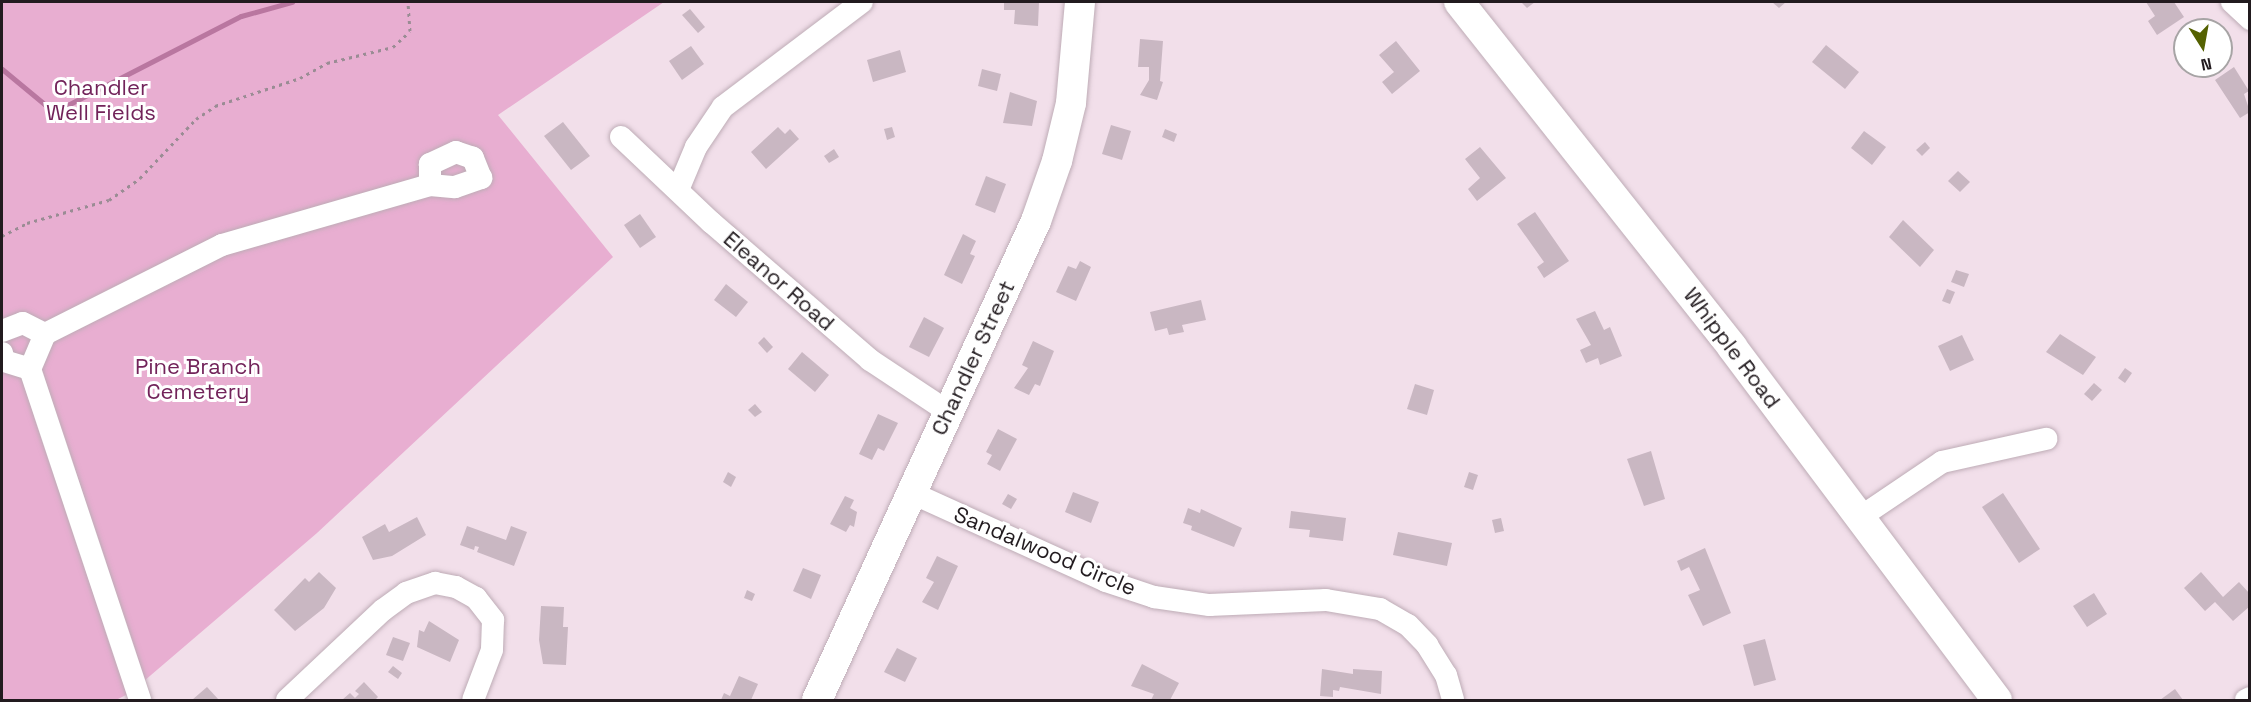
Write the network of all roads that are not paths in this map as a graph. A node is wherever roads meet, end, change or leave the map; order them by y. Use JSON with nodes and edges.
{"nodes":[{"id":1,"x":862,"y":2,"type":"edge"},
{"id":2,"x":1080,"y":2,"type":"edge"},
{"id":3,"x":1459,"y":2,"type":"edge"},
{"id":4,"x":2232,"y":2,"type":"edge"},
{"id":5,"x":2250,"y":19,"type":"edge"},
{"id":6,"x":621,"y":137,"type":"dead end"},
{"id":7,"x":430,"y":185,"type":"dead end"},
{"id":8,"x":678,"y":190,"type":"junction"},
{"id":9,"x":2,"y":331,"type":"edge"},
{"id":10,"x":45,"y":334,"type":"junction"},
{"id":11,"x":2,"y":353,"type":"edge"},
{"id":12,"x":30,"y":369,"type":"junction"},
{"id":13,"x":948,"y":411,"type":"junction"},
{"id":14,"x":2046,"y":439,"type":"dead end"},
{"id":15,"x":912,"y":493,"type":"junction"},
{"id":16,"x":1859,"y":518,"type":"junction"},
{"id":17,"x":140,"y":700,"type":"edge"},
{"id":18,"x":287,"y":700,"type":"edge"},
{"id":19,"x":473,"y":700,"type":"edge"},
{"id":20,"x":817,"y":700,"type":"edge"},
{"id":21,"x":1453,"y":700,"type":"edge"},
{"id":22,"x":1997,"y":700,"type":"edge"}],
"edges":[{"from":1,"to":8,"type":"street"},
{"from":2,"to":13,"type":"main road","name":"Chandler Street"},
{"from":3,"to":16,"type":"main road","name":"Whipple Road"},
{"from":4,"to":5,"type":"street"},
{"from":6,"to":8,"type":"street","name":"Eleanor Road"},
{"from":7,"to":10,"type":"street"},
{"from":8,"to":13,"type":"street","name":"Eleanor Road"},
{"from":9,"to":10,"type":"street"},
{"from":10,"to":12,"type":"street"},
{"from":11,"to":12,"type":"street"},
{"from":12,"to":17,"type":"street"},
{"from":13,"to":15,"type":"main road","name":"Chandler Street"},
{"from":14,"to":16,"type":"street"},
{"from":15,"to":20,"type":"main road","name":"Chandler Street"},
{"from":15,"to":21,"type":"street","name":"Sandalwood Circle"},
{"from":16,"to":22,"type":"main road","name":"Whipple Road"},
{"from":18,"to":19,"type":"street"}]}
